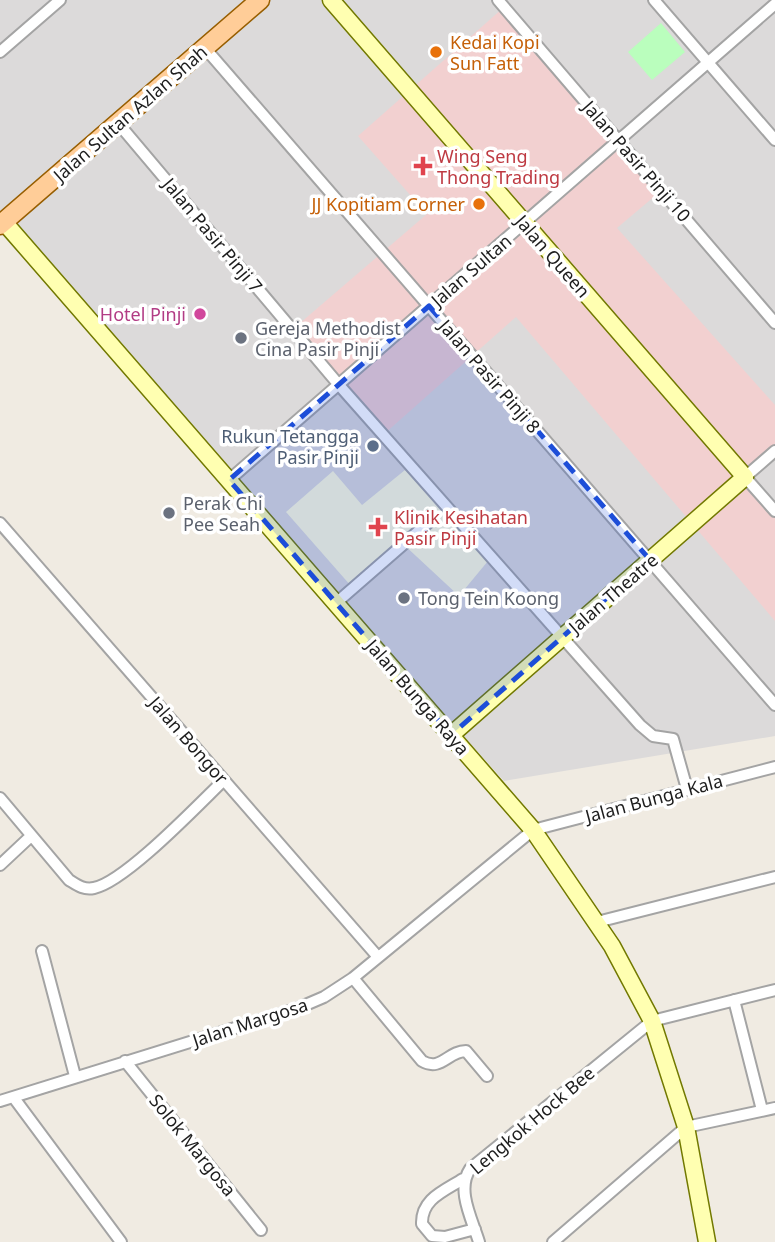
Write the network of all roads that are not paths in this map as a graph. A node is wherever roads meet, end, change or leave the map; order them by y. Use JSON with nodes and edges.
{"nodes":[{"id":1,"x":60,"y":0,"type":"edge"},
{"id":2,"x":260,"y":0,"type":"edge"},
{"id":3,"x":331,"y":0,"type":"edge"},
{"id":4,"x":498,"y":0,"type":"edge"},
{"id":5,"x":654,"y":0,"type":"edge"},
{"id":6,"x":775,"y":4,"type":"edge"},
{"id":7,"x":205,"y":48,"type":"junction"},
{"id":8,"x":0,"y":52,"type":"edge"},
{"id":9,"x":709,"y":62,"type":"junction"},
{"id":10,"x":118,"y":123,"type":"junction"},
{"id":11,"x":619,"y":140,"type":"junction"},
{"id":12,"x":775,"y":140,"type":"edge"},
{"id":13,"x":1,"y":221,"type":"edge"},
{"id":14,"x":525,"y":223,"type":"junction"},
{"id":15,"x":429,"y":306,"type":"junction"},
{"id":16,"x":775,"y":323,"type":"edge"},
{"id":17,"x":339,"y":385,"type":"junction"},
{"id":18,"x":775,"y":451,"type":"edge"},
{"id":19,"x":745,"y":477,"type":"junction"},
{"id":20,"x":229,"y":481,"type":"junction"},
{"id":21,"x":775,"y":511,"type":"edge"},
{"id":22,"x":429,"y":522,"type":"dead end"},
{"id":23,"x":0,"y":523,"type":"edge"},
{"id":24,"x":650,"y":560,"type":"junction"},
{"id":25,"x":336,"y":603,"type":"junction"},
{"id":26,"x":564,"y":636,"type":"junction"},
{"id":27,"x":775,"y":705,"type":"edge"},
{"id":28,"x":451,"y":735,"type":"junction"},
{"id":29,"x":775,"y":767,"type":"edge"},
{"id":30,"x":224,"y":780,"type":"junction"},
{"id":31,"x":687,"y":789,"type":"junction"},
{"id":32,"x":0,"y":798,"type":"edge"},
{"id":33,"x":533,"y":830,"type":"junction"},
{"id":34,"x":31,"y":836,"type":"junction"},
{"id":35,"x":0,"y":864,"type":"edge"},
{"id":36,"x":775,"y":877,"type":"edge"},
{"id":37,"x":597,"y":922,"type":"junction"},
{"id":38,"x":42,"y":951,"type":"dead end"},
{"id":39,"x":378,"y":957,"type":"junction"},
{"id":40,"x":353,"y":978,"type":"junction"},
{"id":41,"x":775,"y":990,"type":"edge"},
{"id":42,"x":734,"y":1000,"type":"junction"},
{"id":43,"x":652,"y":1021,"type":"junction"},
{"id":44,"x":125,"y":1060,"type":"junction"},
{"id":45,"x":75,"y":1076,"type":"junction"},
{"id":46,"x":486,"y":1076,"type":"dead end"},
{"id":47,"x":14,"y":1098,"type":"junction"},
{"id":48,"x":0,"y":1101,"type":"edge"},
{"id":49,"x":775,"y":1108,"type":"edge"},
{"id":50,"x":762,"y":1111,"type":"junction"},
{"id":51,"x":686,"y":1127,"type":"junction"},
{"id":52,"x":463,"y":1179,"type":"junction"},
{"id":53,"x":475,"y":1229,"type":"junction"},
{"id":54,"x":261,"y":1230,"type":"dead end"},
{"id":55,"x":121,"y":1242,"type":"edge"},
{"id":56,"x":479,"y":1242,"type":"edge"},
{"id":57,"x":552,"y":1242,"type":"edge"},
{"id":58,"x":707,"y":1242,"type":"edge"}],
"edges":[{"from":1,"to":8,"type":"street"},
{"from":2,"to":7,"type":"main road","name":"Jalan Sultan Azlan Shah"},
{"from":3,"to":14,"type":"main road","name":"Jalan Queen"},
{"from":4,"to":11,"type":"street","name":"Jalan Pasir Pinji 10"},
{"from":5,"to":9,"type":"street"},
{"from":6,"to":9,"type":"street","name":"Jalan Sultan"},
{"from":7,"to":10,"type":"main road","name":"Jalan Sultan Azlan Shah"},
{"from":7,"to":15,"type":"street","name":"Jalan Pasir Pinji 8"},
{"from":9,"to":11,"type":"street","name":"Jalan Sultan"},
{"from":9,"to":12,"type":"street"},
{"from":10,"to":13,"type":"main road","name":"Jalan Sultan Azlan Shah"},
{"from":10,"to":17,"type":"street","name":"Jalan Pasir Pinji 7"},
{"from":11,"to":14,"type":"street","name":"Jalan Sultan"},
{"from":11,"to":16,"type":"street","name":"Jalan Pasir Pinji 10"},
{"from":13,"to":20,"type":"main road","name":"Jalan Bunga Raya"},
{"from":14,"to":15,"type":"street","name":"Jalan Sultan"},
{"from":14,"to":19,"type":"main road","name":"Jalan Queen"},
{"from":15,"to":17,"type":"street","name":"Jalan Sultan"},
{"from":15,"to":24,"type":"street","name":"Jalan Pasir Pinji 8"},
{"from":17,"to":20,"type":"street","name":"Jalan Sultan"},
{"from":17,"to":26,"type":"street","name":"Jalan Pasir Pinji 7"},
{"from":18,"to":19,"type":"street","name":"Jalan Theatre"},
{"from":19,"to":21,"type":"street","name":"Jalan Queen"},
{"from":19,"to":24,"type":"main road","name":"Jalan Theatre"},
{"from":20,"to":25,"type":"main road","name":"Jalan Bunga Raya"},
{"from":22,"to":25,"type":"street"},
{"from":23,"to":30,"type":"street","name":"Jalan Bongor"},
{"from":24,"to":26,"type":"main road","name":"Jalan Theatre"},
{"from":24,"to":27,"type":"street","name":"Jalan Pasir Pinji 8"},
{"from":25,"to":28,"type":"main road","name":"Jalan Bunga Raya"},
{"from":26,"to":28,"type":"main road","name":"Jalan Theatre"},
{"from":26,"to":31,"type":"street","name":"Jalan Pasir Pinji 7"},
{"from":28,"to":33,"type":"main road","name":"Jalan Bunga Raya"},
{"from":29,"to":31,"type":"street","name":"Jalan Bunga Kala"},
{"from":30,"to":34,"type":"street"},
{"from":30,"to":39,"type":"street","name":"Jalan Bongor"},
{"from":31,"to":33,"type":"street","name":"Jalan Bunga Kala"},
{"from":32,"to":34,"type":"street"},
{"from":33,"to":37,"type":"main road","name":"Jalan Bunga Raya"},
{"from":33,"to":39,"type":"street","name":"Jalan Margosa"},
{"from":34,"to":35,"type":"street"},
{"from":36,"to":37,"type":"street"},
{"from":37,"to":43,"type":"main road","name":"Jalan Bunga Raya"},
{"from":38,"to":45,"type":"street"},
{"from":39,"to":40,"type":"street","name":"Jalan Margosa"},
{"from":40,"to":44,"type":"street","name":"Jalan Margosa"},
{"from":40,"to":46,"type":"street"},
{"from":41,"to":42,"type":"street"},
{"from":42,"to":43,"type":"street"},
{"from":42,"to":50,"type":"street"},
{"from":43,"to":51,"type":"main road","name":"Jalan Bunga Raya"},
{"from":43,"to":52,"type":"street","name":"Lengkok Hock Bee"},
{"from":44,"to":45,"type":"street","name":"Jalan Margosa"},
{"from":44,"to":54,"type":"street","name":"Solok Margosa"},
{"from":45,"to":47,"type":"street","name":"Jalan Margosa"},
{"from":47,"to":48,"type":"street","name":"Jalan Margosa"},
{"from":47,"to":55,"type":"street"},
{"from":49,"to":50,"type":"street"},
{"from":50,"to":51,"type":"street"},
{"from":51,"to":57,"type":"street"},
{"from":51,"to":58,"type":"main road","name":"Jalan Bunga Raya"},
{"from":52,"to":53,"type":"street","name":"Lengkok Hock Bee"},
{"from":52,"to":53,"type":"street"},
{"from":53,"to":56,"type":"street","name":"Lengkok Hock Bee"}]}
